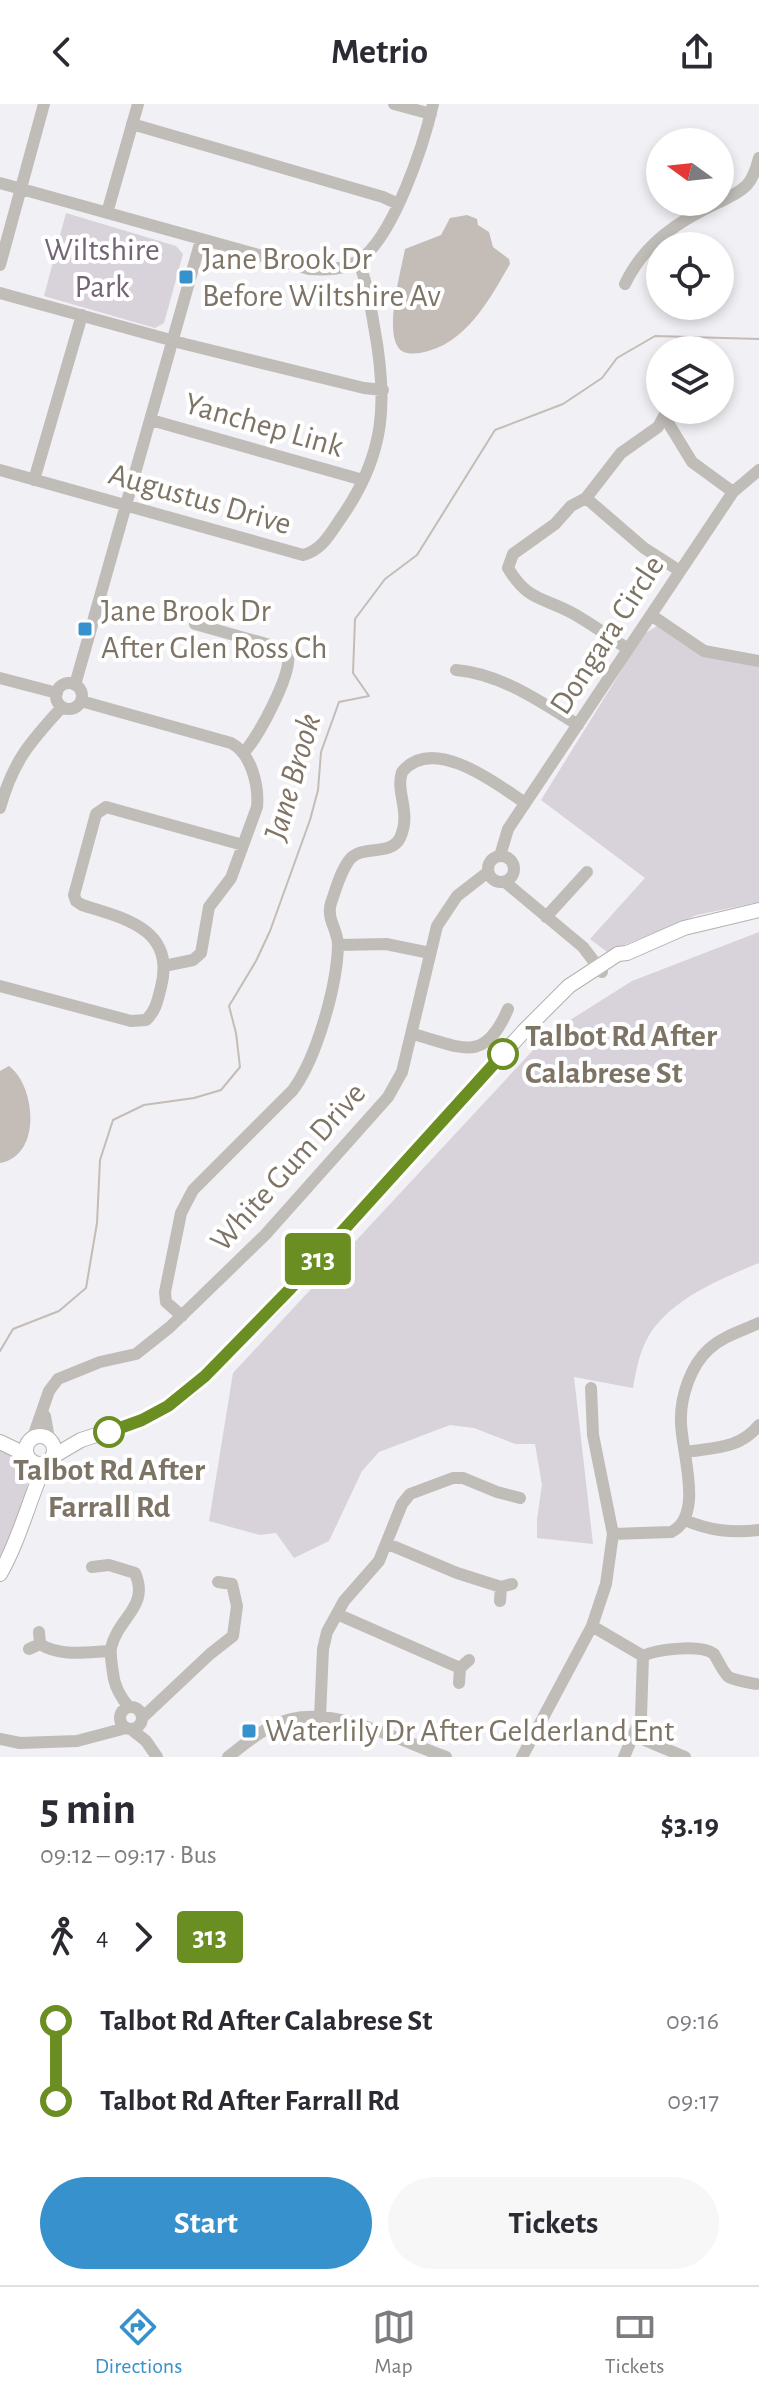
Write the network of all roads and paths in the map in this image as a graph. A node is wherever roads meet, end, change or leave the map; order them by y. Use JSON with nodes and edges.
{"nodes":[{"id":1,"x":44,"y":104,"type":"edge"},
{"id":2,"x":138,"y":104,"type":"edge"},
{"id":3,"x":394,"y":104,"type":"edge"},
{"id":4,"x":432,"y":109,"type":"edge"},
{"id":5,"x":132,"y":124,"type":"junction"},
{"id":6,"x":759,"y":158,"type":"edge"},
{"id":7,"x":0,"y":183,"type":"edge"},
{"id":8,"x":21,"y":189,"type":"junction"},
{"id":9,"x":734,"y":194,"type":"edge"},
{"id":10,"x":398,"y":204,"type":"junction"},
{"id":11,"x":107,"y":213,"type":"junction"},
{"id":12,"x":691,"y":216,"type":"edge"},
{"id":13,"x":201,"y":240,"type":"junction"},
{"id":14,"x":358,"y":260,"type":"junction"},
{"id":15,"x":0,"y":265,"type":"edge"},
{"id":16,"x":625,"y":284,"type":"dead end"},
{"id":17,"x":0,"y":293,"type":"edge"},
{"id":18,"x":82,"y":315,"type":"junction"},
{"id":19,"x":173,"y":340,"type":"junction"},
{"id":20,"x":383,"y":390,"type":"junction"},
{"id":21,"x":151,"y":420,"type":"junction"},
{"id":22,"x":0,"y":470,"type":"edge"},
{"id":23,"x":759,"y":470,"type":"edge"},
{"id":24,"x":34,"y":480,"type":"junction"},
{"id":25,"x":363,"y":480,"type":"junction"},
{"id":26,"x":733,"y":492,"type":"junction"},
{"id":27,"x":586,"y":498,"type":"junction"},
{"id":28,"x":126,"y":506,"type":"junction"},
{"id":29,"x":680,"y":571,"type":"junction"},
{"id":30,"x":651,"y":615,"type":"junction"},
{"id":31,"x":195,"y":624,"type":"dead end"},
{"id":32,"x":628,"y":649,"type":"junction"},
{"id":33,"x":759,"y":661,"type":"edge"},
{"id":34,"x":456,"y":670,"type":"dead end"},
{"id":35,"x":0,"y":678,"type":"edge"},
{"id":36,"x":75,"y":685,"type":"junction"},
{"id":37,"x":57,"y":693,"type":"junction"},
{"id":38,"x":81,"y":701,"type":"junction"},
{"id":39,"x":62,"y":707,"type":"junction"},
{"id":40,"x":578,"y":725,"type":"junction"},
{"id":41,"x":244,"y":752,"type":"junction"},
{"id":42,"x":525,"y":803,"type":"junction"},
{"id":43,"x":0,"y":808,"type":"edge"},
{"id":44,"x":243,"y":845,"type":"junction"},
{"id":45,"x":504,"y":857,"type":"junction"},
{"id":46,"x":587,"y":872,"type":"dead end"},
{"id":47,"x":499,"y":878,"type":"junction"},
{"id":48,"x":759,"y":910,"type":"edge"},
{"id":49,"x":546,"y":917,"type":"junction"},
{"id":50,"x":338,"y":945,"type":"junction"},
{"id":51,"x":430,"y":953,"type":"junction"},
{"id":52,"x":164,"y":966,"type":"junction"},
{"id":53,"x":597,"y":971,"type":"junction"},
{"id":54,"x":0,"y":986,"type":"edge"},
{"id":55,"x":508,"y":1009,"type":"dead end"},
{"id":56,"x":413,"y":1034,"type":"junction"},
{"id":57,"x":182,"y":1316,"type":"junction"},
{"id":58,"x":759,"y":1323,"type":"edge"},
{"id":59,"x":591,"y":1388,"type":"dead end"},
{"id":60,"x":45,"y":1409,"type":"junction"},
{"id":61,"x":759,"y":1425,"type":"edge"},
{"id":62,"x":32,"y":1439,"type":"junction"},
{"id":63,"x":0,"y":1440,"type":"edge"},
{"id":64,"x":50,"y":1450,"type":"junction"},
{"id":65,"x":686,"y":1452,"type":"junction"},
{"id":66,"x":29,"y":1458,"type":"junction"},
{"id":67,"x":30,"y":1496,"type":"junction"},
{"id":68,"x":520,"y":1498,"type":"dead end"},
{"id":69,"x":685,"y":1520,"type":"junction"},
{"id":70,"x":759,"y":1530,"type":"edge"},
{"id":71,"x":613,"y":1534,"type":"junction"},
{"id":72,"x":388,"y":1544,"type":"junction"},
{"id":73,"x":92,"y":1567,"type":"dead end"},
{"id":74,"x":238,"y":1569,"type":"dead end"},
{"id":75,"x":0,"y":1574,"type":"edge"},
{"id":76,"x":218,"y":1582,"type":"dead end"},
{"id":77,"x":232,"y":1584,"type":"junction"},
{"id":78,"x":504,"y":1591,"type":"dead end"},
{"id":79,"x":337,"y":1614,"type":"junction"},
{"id":80,"x":592,"y":1626,"type":"junction"},
{"id":81,"x":36,"y":1642,"type":"dead end"},
{"id":82,"x":110,"y":1651,"type":"junction"},
{"id":83,"x":643,"y":1656,"type":"junction"},
{"id":84,"x":459,"y":1683,"type":"dead end"},
{"id":85,"x":758,"y":1685,"type":"edge"},
{"id":86,"x":320,"y":1717,"type":"junction"},
{"id":87,"x":129,"y":1718,"type":"junction"},
{"id":88,"x":635,"y":1736,"type":"junction"},
{"id":89,"x":0,"y":1739,"type":"edge"},
{"id":90,"x":157,"y":1757,"type":"edge"},
{"id":91,"x":228,"y":1757,"type":"edge"},
{"id":92,"x":446,"y":1757,"type":"edge"},
{"id":93,"x":522,"y":1757,"type":"edge"},
{"id":94,"x":624,"y":1757,"type":"edge"},
{"id":95,"x":685,"y":1757,"type":"edge"}],
"edges":[{"from":1,"to":8,"type":"street"},
{"from":2,"to":5,"type":"street"},
{"from":3,"to":4,"type":"street"},
{"from":4,"to":10,"type":"street"},
{"from":5,"to":10,"type":"street"},
{"from":5,"to":11,"type":"street"},
{"from":6,"to":9,"type":"street"},
{"from":7,"to":8,"type":"street"},
{"from":8,"to":11,"type":"street"},
{"from":8,"to":15,"type":"street"},
{"from":10,"to":14,"type":"street"},
{"from":11,"to":13,"type":"street"},
{"from":12,"to":16,"type":"street"},
{"from":13,"to":14,"type":"street"},
{"from":13,"to":19,"type":"street"},
{"from":14,"to":20,"type":"street","name":"Augustus Drive"},
{"from":17,"to":18,"type":"street"},
{"from":18,"to":19,"type":"street"},
{"from":18,"to":24,"type":"street"},
{"from":19,"to":20,"type":"street"},
{"from":19,"to":21,"type":"street"},
{"from":20,"to":25,"type":"street","name":"Augustus Drive"},
{"from":21,"to":25,"type":"street","name":"Yanchep Link"},
{"from":21,"to":28,"type":"street"},
{"from":22,"to":24,"type":"street","name":"Augustus Drive"},
{"from":23,"to":26,"type":"street","name":"Dongara Circle"},
{"from":24,"to":28,"type":"street","name":"Augustus Drive"},
{"from":25,"to":28,"type":"street","name":"Augustus Drive"},
{"from":26,"to":27,"type":"street"},
{"from":26,"to":29,"type":"street","name":"Dongara Circle"},
{"from":27,"to":29,"type":"street"},
{"from":27,"to":32,"type":"street"},
{"from":28,"to":36,"type":"street"},
{"from":29,"to":30,"type":"street","name":"Dongara Circle"},
{"from":30,"to":32,"type":"street","name":"Dongara Circle"},
{"from":30,"to":33,"type":"street"},
{"from":31,"to":41,"type":"street"},
{"from":32,"to":40,"type":"street","name":"Dongara Circle"},
{"from":34,"to":40,"type":"street"},
{"from":35,"to":37,"type":"street"},
{"from":36,"to":37,"type":"street"},
{"from":36,"to":38,"type":"street"},
{"from":37,"to":39,"type":"street"},
{"from":38,"to":39,"type":"street"},
{"from":38,"to":41,"type":"street"},
{"from":39,"to":43,"type":"street"},
{"from":40,"to":42,"type":"street","name":"Dongara Circle"},
{"from":41,"to":44,"type":"street"},
{"from":42,"to":45,"type":"street","name":"Dongara Circle"},
{"from":42,"to":50,"type":"street"},
{"from":44,"to":52,"type":"street"},
{"from":44,"to":52,"type":"street"},
{"from":45,"to":47,"type":"street"},
{"from":45,"to":47,"type":"street","name":"White Gum Drive"},
{"from":46,"to":49,"type":"street"},
{"from":47,"to":49,"type":"street"},
{"from":47,"to":51,"type":"street","name":"White Gum Drive"},
{"from":48,"to":53,"type":"main road"},
{"from":49,"to":53,"type":"street"},
{"from":50,"to":51,"type":"street"},
{"from":50,"to":57,"type":"street"},
{"from":51,"to":56,"type":"street","name":"White Gum Drive"},
{"from":52,"to":54,"type":"street"},
{"from":53,"to":64,"type":"main road"},
{"from":55,"to":56,"type":"street"},
{"from":56,"to":57,"type":"street","name":"White Gum Drive"},
{"from":57,"to":60,"type":"street","name":"White Gum Drive"},
{"from":58,"to":65,"type":"street"},
{"from":59,"to":71,"type":"street"},
{"from":60,"to":62,"type":"street","name":"White Gum Drive"},
{"from":60,"to":64,"type":"street"},
{"from":61,"to":65,"type":"street"},
{"from":62,"to":63,"type":"main road"},
{"from":62,"to":64,"type":"main road"},
{"from":62,"to":66,"type":"main road"},
{"from":63,"to":66,"type":"main road"},
{"from":64,"to":66,"type":"main road"},
{"from":64,"to":67,"type":"main road"},
{"from":65,"to":69,"type":"street"},
{"from":66,"to":67,"type":"main road"},
{"from":67,"to":75,"type":"main road"},
{"from":68,"to":72,"type":"street"},
{"from":69,"to":70,"type":"street"},
{"from":69,"to":71,"type":"street"},
{"from":71,"to":80,"type":"street"},
{"from":72,"to":78,"type":"street"},
{"from":72,"to":79,"type":"street"},
{"from":73,"to":82,"type":"street"},
{"from":74,"to":77,"type":"street"},
{"from":76,"to":77,"type":"street"},
{"from":77,"to":87,"type":"street"},
{"from":79,"to":84,"type":"street"},
{"from":79,"to":86,"type":"street"},
{"from":80,"to":83,"type":"street"},
{"from":80,"to":93,"type":"street"},
{"from":81,"to":82,"type":"street"},
{"from":82,"to":87,"type":"street"},
{"from":83,"to":85,"type":"street"},
{"from":83,"to":88,"type":"street"},
{"from":86,"to":91,"type":"street"},
{"from":86,"to":92,"type":"street"},
{"from":87,"to":89,"type":"street"},
{"from":87,"to":90,"type":"street"},
{"from":88,"to":94,"type":"street"},
{"from":88,"to":95,"type":"street"}]}
